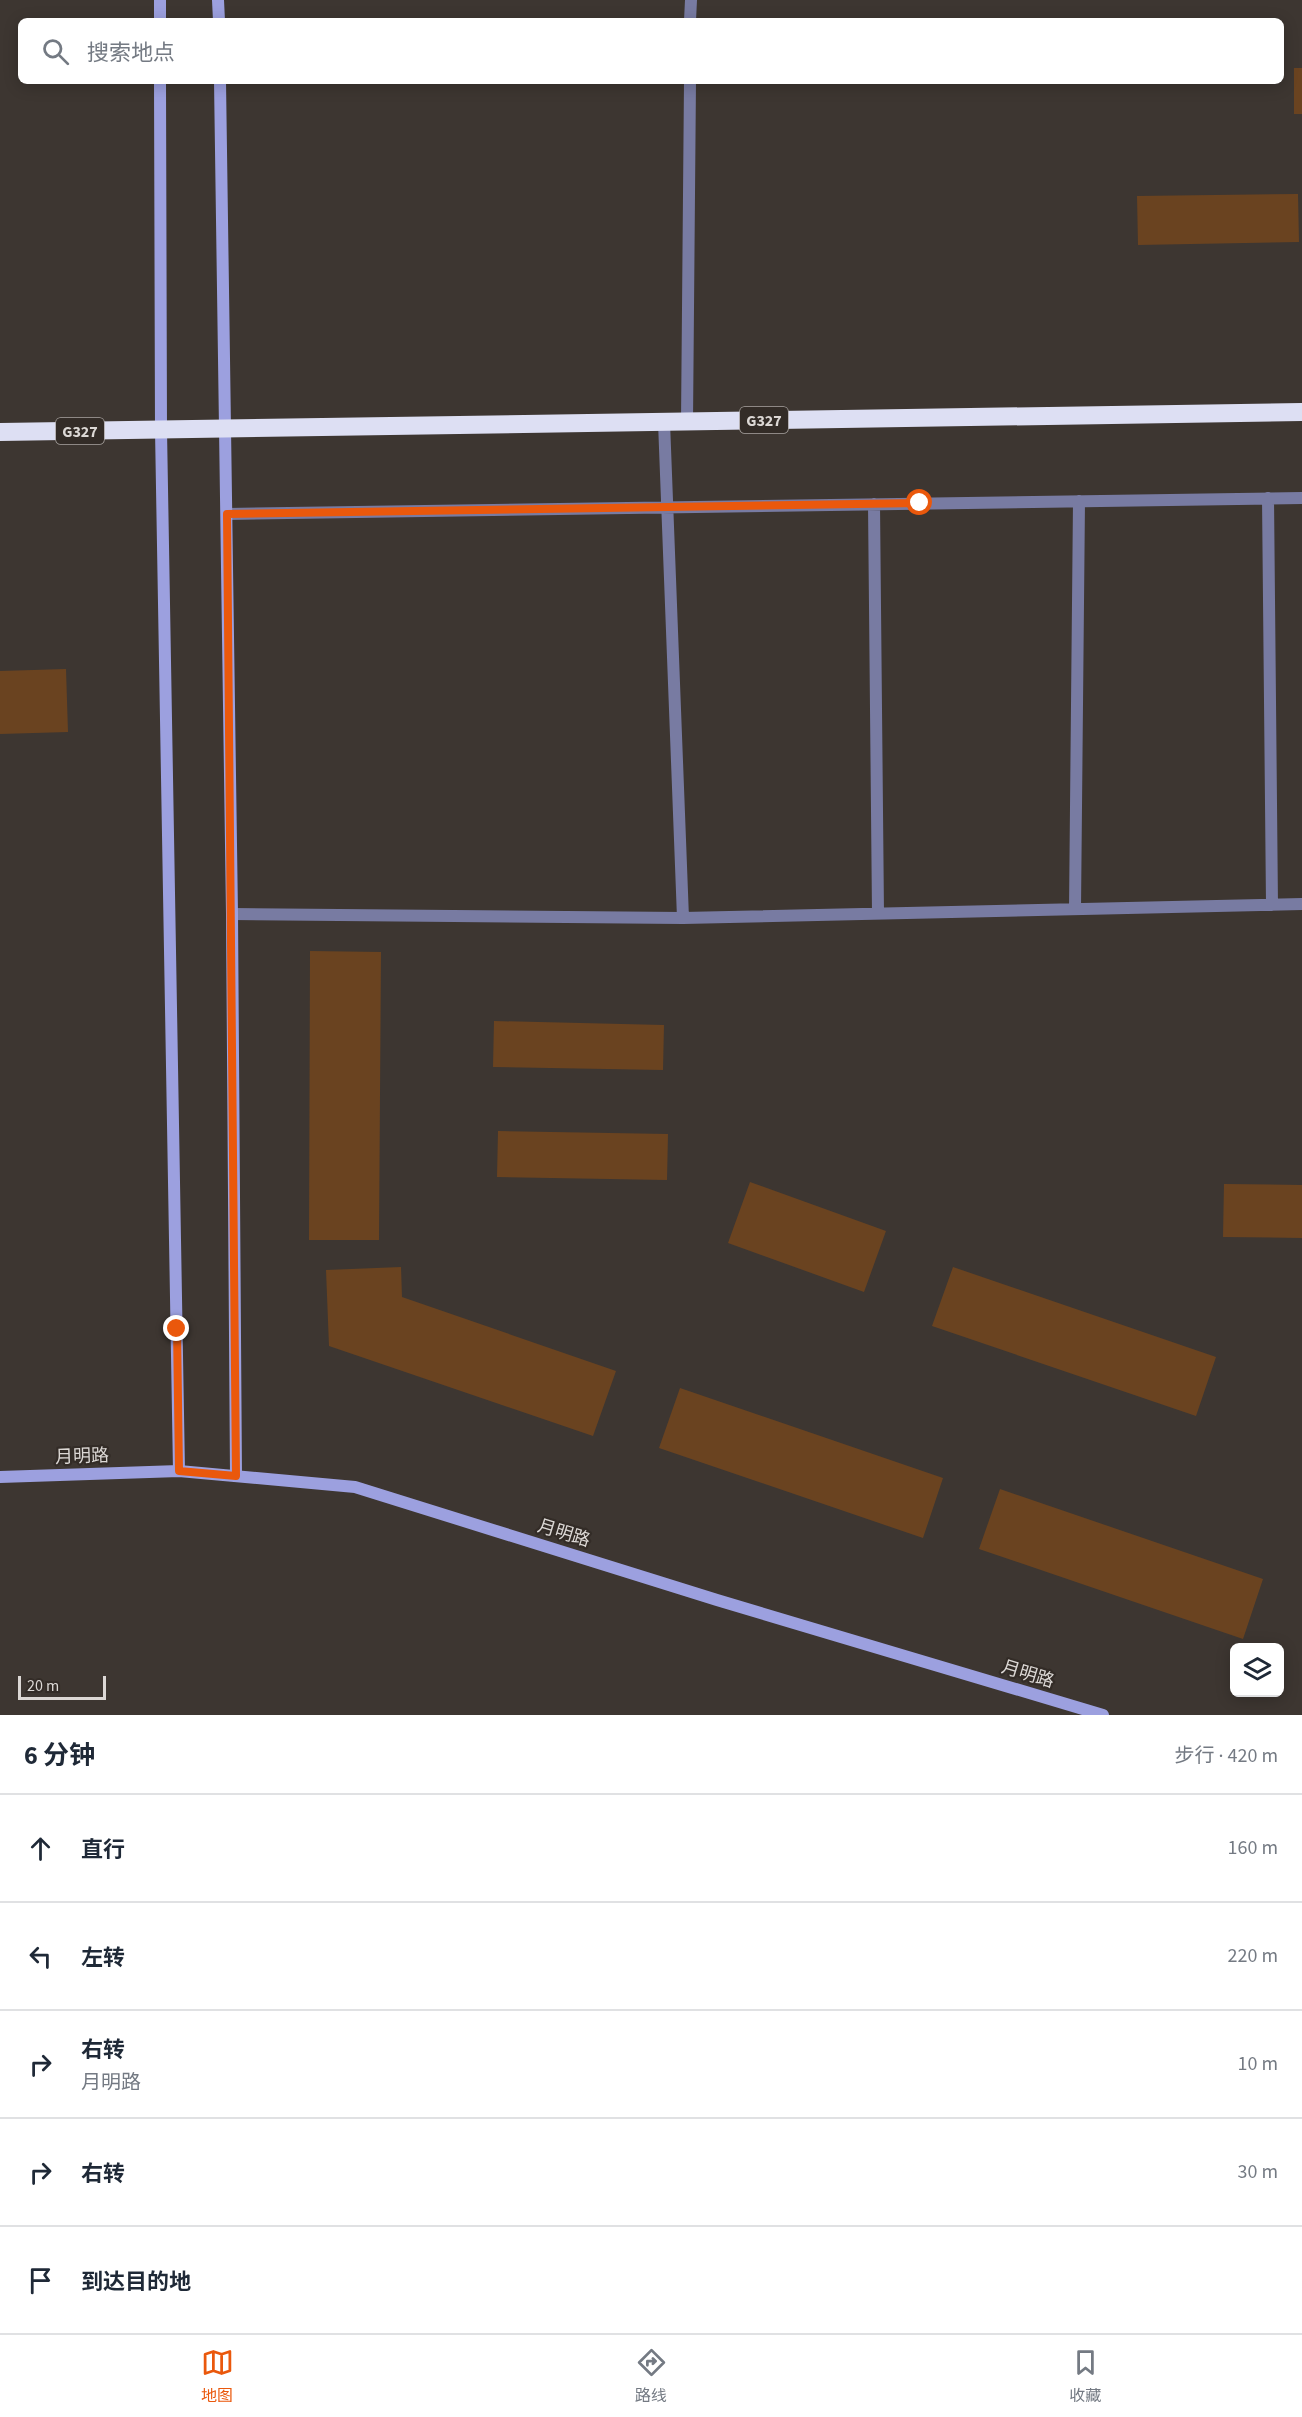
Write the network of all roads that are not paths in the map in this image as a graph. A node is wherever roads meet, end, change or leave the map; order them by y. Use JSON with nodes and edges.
{"nodes":[{"id":1,"x":160,"y":0,"type":"edge"},
{"id":2,"x":218,"y":0,"type":"edge"},
{"id":3,"x":691,"y":0,"type":"edge"},
{"id":4,"x":160,"y":18,"type":"edge"},
{"id":5,"x":219,"y":18,"type":"edge"},
{"id":6,"x":690,"y":18,"type":"edge"},
{"id":7,"x":160,"y":84,"type":"edge"},
{"id":8,"x":220,"y":84,"type":"edge"},
{"id":9,"x":690,"y":84,"type":"edge"},
{"id":10,"x":1302,"y":412,"type":"edge"},
{"id":11,"x":664,"y":422,"type":"junction"},
{"id":12,"x":687,"y":422,"type":"junction"},
{"id":13,"x":226,"y":429,"type":"junction"},
{"id":14,"x":160,"y":430,"type":"junction"},
{"id":15,"x":0,"y":432,"type":"edge"},
{"id":16,"x":1268,"y":498,"type":"junction"},
{"id":17,"x":1302,"y":498,"type":"edge"},
{"id":18,"x":1079,"y":501,"type":"junction"},
{"id":19,"x":874,"y":504,"type":"junction"},
{"id":20,"x":667,"y":507,"type":"junction"},
{"id":21,"x":227,"y":514,"type":"junction"},
{"id":22,"x":1302,"y":904,"type":"edge"},
{"id":23,"x":1272,"y":905,"type":"junction"},
{"id":24,"x":1076,"y":909,"type":"junction"},
{"id":25,"x":878,"y":913,"type":"junction"},
{"id":26,"x":232,"y":914,"type":"junction"},
{"id":27,"x":683,"y":918,"type":"junction"},
{"id":28,"x":179,"y":1471,"type":"junction"},
{"id":29,"x":236,"y":1476,"type":"junction"},
{"id":30,"x":0,"y":1477,"type":"edge"},
{"id":31,"x":1103,"y":1715,"type":"edge"}],
"edges":[{"from":1,"to":4,"type":"street"},
{"from":2,"to":5,"type":"street"},
{"from":3,"to":6,"type":"street"},
{"from":7,"to":14,"type":"street"},
{"from":8,"to":13,"type":"street"},
{"from":9,"to":12,"type":"street"},
{"from":10,"to":12,"type":"highway","number":"G327"},
{"from":11,"to":12,"type":"highway","number":"G327"},
{"from":11,"to":13,"type":"highway","number":"G327"},
{"from":11,"to":20,"type":"street"},
{"from":13,"to":14,"type":"highway","number":"G327"},
{"from":13,"to":21,"type":"street"},
{"from":14,"to":15,"type":"highway","number":"G327"},
{"from":14,"to":28,"type":"street"},
{"from":16,"to":17,"type":"street"},
{"from":16,"to":18,"type":"street"},
{"from":16,"to":23,"type":"street"},
{"from":18,"to":19,"type":"street"},
{"from":18,"to":24,"type":"street"},
{"from":19,"to":20,"type":"street"},
{"from":19,"to":25,"type":"street"},
{"from":20,"to":21,"type":"street"},
{"from":20,"to":27,"type":"street"},
{"from":21,"to":26,"type":"street"},
{"from":22,"to":23,"type":"street"},
{"from":23,"to":24,"type":"street"},
{"from":24,"to":25,"type":"street"},
{"from":25,"to":27,"type":"street"},
{"from":26,"to":27,"type":"street"},
{"from":26,"to":29,"type":"street"},
{"from":28,"to":29,"type":"street","name":"月明路"},
{"from":28,"to":30,"type":"street","name":"月明路"},
{"from":29,"to":31,"type":"street","name":"月明路"}]}
